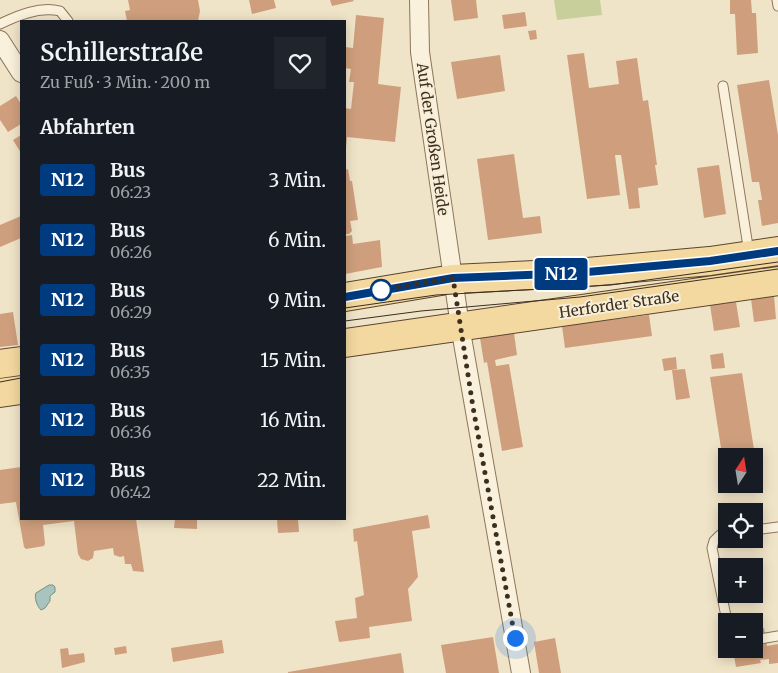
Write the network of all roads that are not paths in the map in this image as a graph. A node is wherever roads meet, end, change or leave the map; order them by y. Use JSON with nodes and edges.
{"nodes":[{"id":1,"x":419,"y":0,"type":"edge"},
{"id":2,"x":777,"y":0,"type":"edge"},
{"id":3,"x":778,"y":6,"type":"edge"},
{"id":4,"x":67,"y":20,"type":"edge"},
{"id":5,"x":0,"y":24,"type":"edge"},
{"id":6,"x":0,"y":40,"type":"edge"},
{"id":7,"x":20,"y":71,"type":"edge"},
{"id":8,"x":723,"y":86,"type":"dead end"},
{"id":9,"x":778,"y":251,"type":"edge"},
{"id":10,"x":749,"y":255,"type":"junction"},
{"id":11,"x":453,"y":278,"type":"junction"},
{"id":12,"x":778,"y":281,"type":"edge"},
{"id":13,"x":346,"y":297,"type":"edge"},
{"id":14,"x":460,"y":326,"type":"junction"},
{"id":15,"x":346,"y":343,"type":"edge"},
{"id":16,"x":20,"y":361,"type":"edge"},
{"id":17,"x":0,"y":364,"type":"edge"},
{"id":18,"x":20,"y":390,"type":"edge"},
{"id":19,"x":0,"y":393,"type":"edge"},
{"id":20,"x":778,"y":527,"type":"edge"},
{"id":21,"x":763,"y":529,"type":"edge"},
{"id":22,"x":718,"y":537,"type":"edge"},
{"id":23,"x":725,"y":613,"type":"edge"},
{"id":24,"x":778,"y":636,"type":"edge"},
{"id":25,"x":763,"y":638,"type":"edge"},
{"id":26,"x":521,"y":673,"type":"edge"}],
"edges":[{"from":1,"to":11,"type":"street","name":"Auf der Großen Heide"},
{"from":2,"to":3,"type":"lane"},
{"from":4,"to":5,"type":"lane"},
{"from":6,"to":7,"type":"street"},
{"from":8,"to":10,"type":"lane"},
{"from":9,"to":10,"type":"main road"},
{"from":10,"to":11,"type":"main road"},
{"from":11,"to":13,"type":"main road"},
{"from":11,"to":14,"type":"street"},
{"from":12,"to":14,"type":"main road","name":"Herforder Straße"},
{"from":14,"to":15,"type":"main road","name":"Herforder Straße"},
{"from":14,"to":26,"type":"street"},
{"from":16,"to":17,"type":"main road"},
{"from":18,"to":19,"type":"main road"},
{"from":20,"to":21,"type":"lane"},
{"from":22,"to":23,"type":"lane"},
{"from":24,"to":25,"type":"lane"}]}
